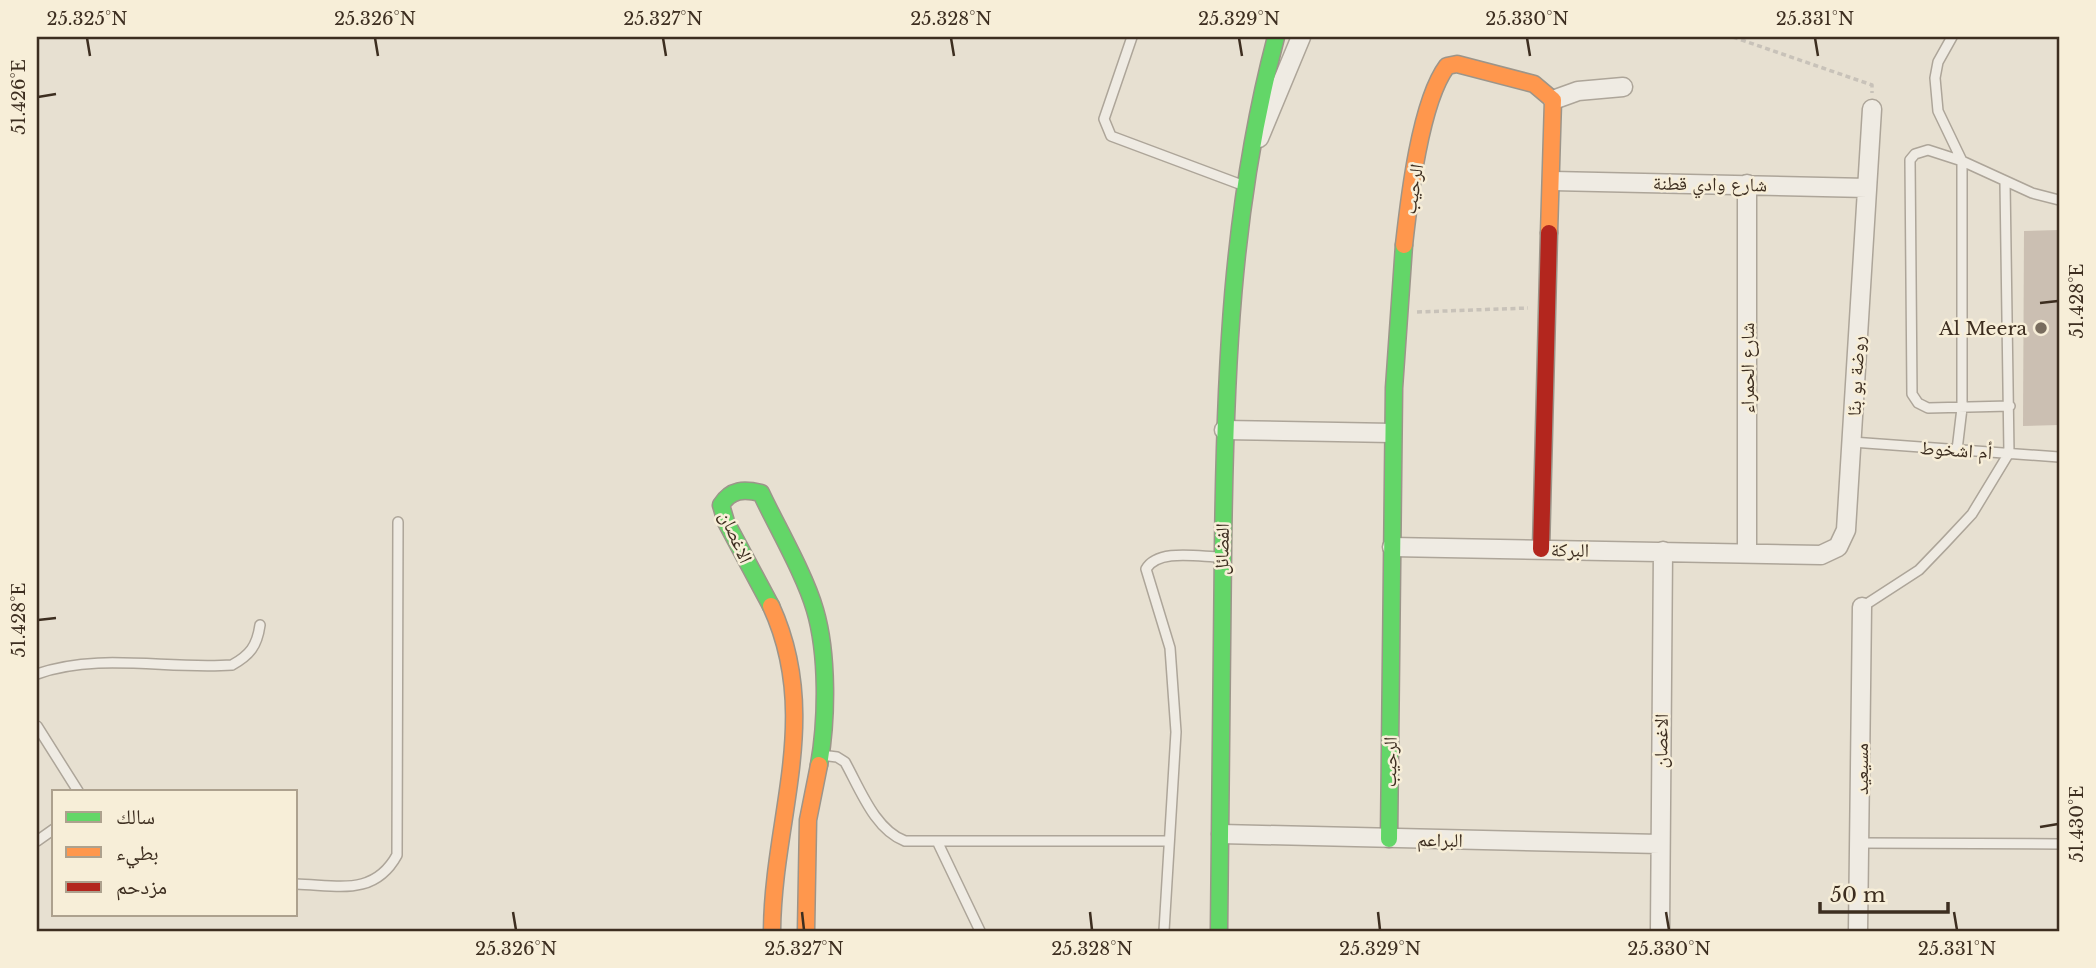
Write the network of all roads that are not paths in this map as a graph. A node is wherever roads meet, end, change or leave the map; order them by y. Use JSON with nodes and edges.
{"nodes":[{"id":1,"x":1132,"y":37,"type":"edge"},
{"id":2,"x":1276,"y":37,"type":"edge"},
{"id":3,"x":1301,"y":37,"type":"edge"},
{"id":4,"x":1952,"y":37,"type":"edge"},
{"id":5,"x":1623,"y":87,"type":"dead end"},
{"id":6,"x":1553,"y":100,"type":"junction"},
{"id":7,"x":1872,"y":109,"type":"road end"},
{"id":8,"x":1962,"y":161,"type":"junction"},
{"id":9,"x":1247,"y":167,"type":"junction"},
{"id":10,"x":1553,"y":180,"type":"junction"},
{"id":11,"x":2005,"y":182,"type":"junction"},
{"id":12,"x":1747,"y":184,"type":"junction"},
{"id":13,"x":1244,"y":186,"type":"junction"},
{"id":14,"x":1867,"y":188,"type":"junction"},
{"id":15,"x":2059,"y":200,"type":"edge"},
{"id":16,"x":2010,"y":406,"type":"junction"},
{"id":17,"x":1962,"y":408,"type":"junction"},
{"id":18,"x":1224,"y":430,"type":"junction"},
{"id":19,"x":1392,"y":433,"type":"junction"},
{"id":20,"x":1852,"y":442,"type":"junction"},
{"id":21,"x":1957,"y":450,"type":"junction"},
{"id":22,"x":2009,"y":453,"type":"junction"},
{"id":23,"x":2059,"y":457,"type":"edge"},
{"id":24,"x":398,"y":522,"type":"dead end"},
{"id":25,"x":1392,"y":547,"type":"junction"},
{"id":26,"x":1541,"y":549,"type":"junction"},
{"id":27,"x":1663,"y":551,"type":"junction"},
{"id":28,"x":1747,"y":552,"type":"junction"},
{"id":29,"x":1222,"y":557,"type":"junction"},
{"id":30,"x":1862,"y":607,"type":"joint"},
{"id":31,"x":260,"y":625,"type":"dead end"},
{"id":32,"x":37,"y":674,"type":"edge"},
{"id":33,"x":37,"y":726,"type":"edge"},
{"id":34,"x":821,"y":755,"type":"junction"},
{"id":35,"x":77,"y":790,"type":"edge"},
{"id":36,"x":52,"y":830,"type":"edge"},
{"id":37,"x":1221,"y":834,"type":"junction"},
{"id":38,"x":1389,"y":839,"type":"junction"},
{"id":39,"x":37,"y":841,"type":"edge"},
{"id":40,"x":937,"y":841,"type":"junction"},
{"id":41,"x":1167,"y":841,"type":"junction"},
{"id":42,"x":1660,"y":844,"type":"junction"},
{"id":43,"x":1861,"y":844,"type":"junction"},
{"id":44,"x":2059,"y":844,"type":"edge"},
{"id":45,"x":298,"y":884,"type":"edge"},
{"id":46,"x":772,"y":931,"type":"edge"},
{"id":47,"x":806,"y":931,"type":"edge"},
{"id":48,"x":980,"y":931,"type":"edge"},
{"id":49,"x":1164,"y":931,"type":"edge"},
{"id":50,"x":1219,"y":931,"type":"edge"},
{"id":51,"x":1660,"y":931,"type":"edge"},
{"id":52,"x":1858,"y":931,"type":"edge"}],
"edges":[{"from":1,"to":13,"type":"lane"},
{"from":2,"to":9,"type":"street","name":"الفضائل"},
{"from":3,"to":9,"type":"street","name":"الفضائل"},
{"from":4,"to":8,"type":"lane"},
{"from":5,"to":6,"type":"street"},
{"from":6,"to":10,"type":"street"},
{"from":6,"to":19,"type":"street","name":"الرحيب"},
{"from":7,"to":14,"type":"street","name":"روضة بو بنّا"},
{"from":8,"to":11,"type":"lane"},
{"from":8,"to":17,"type":"lane"},
{"from":8,"to":17,"type":"lane"},
{"from":9,"to":13,"type":"street","name":"الفضائل"},
{"from":10,"to":12,"type":"street","name":"شارع وادي قطنة"},
{"from":10,"to":26,"type":"street"},
{"from":11,"to":15,"type":"lane"},
{"from":11,"to":16,"type":"lane"},
{"from":12,"to":14,"type":"street","name":"شارع وادي قطنة"},
{"from":12,"to":28,"type":"street","name":"شارع الحمراء"},
{"from":13,"to":18,"type":"street","name":"الفضائل"},
{"from":14,"to":20,"type":"street","name":"روضة بو بنّا"},
{"from":16,"to":17,"type":"lane"},
{"from":16,"to":22,"type":"lane"},
{"from":17,"to":21,"type":"lane"},
{"from":18,"to":19,"type":"street"},
{"from":18,"to":29,"type":"street","name":"الفضائل"},
{"from":19,"to":25,"type":"street","name":"الرحيب"},
{"from":20,"to":21,"type":"lane","name":"أم اشخوط"},
{"from":20,"to":28,"type":"street","name":"روضة بو بنّا"},
{"from":21,"to":22,"type":"lane","name":"أم اشخوط"},
{"from":22,"to":23,"type":"lane","name":"أم اشخوط"},
{"from":22,"to":30,"type":"lane"},
{"from":24,"to":45,"type":"lane"},
{"from":25,"to":26,"type":"street","name":"البركة"},
{"from":25,"to":38,"type":"street","name":"الرحيب"},
{"from":26,"to":27,"type":"street","name":"البركة"},
{"from":27,"to":28,"type":"street","name":"البركة"},
{"from":27,"to":42,"type":"street","name":"الاغصان"},
{"from":29,"to":37,"type":"street","name":"الفضائل"},
{"from":29,"to":41,"type":"lane"},
{"from":30,"to":43,"type":"street","name":"مسيعيد"},
{"from":31,"to":32,"type":"lane"},
{"from":33,"to":35,"type":"lane"},
{"from":34,"to":40,"type":"lane"},
{"from":34,"to":46,"type":"street","name":"الاغصان"},
{"from":34,"to":47,"type":"street","name":"الاغصان"},
{"from":36,"to":39,"type":"lane"},
{"from":37,"to":38,"type":"street","name":"البراعم"},
{"from":37,"to":50,"type":"street","name":"الفضائل"},
{"from":38,"to":42,"type":"street","name":"البراعم"},
{"from":40,"to":41,"type":"lane"},
{"from":40,"to":48,"type":"lane"},
{"from":41,"to":49,"type":"lane"},
{"from":42,"to":51,"type":"street","name":"الاغصان"},
{"from":43,"to":44,"type":"lane"},
{"from":43,"to":52,"type":"street","name":"مسيعيد"}]}
